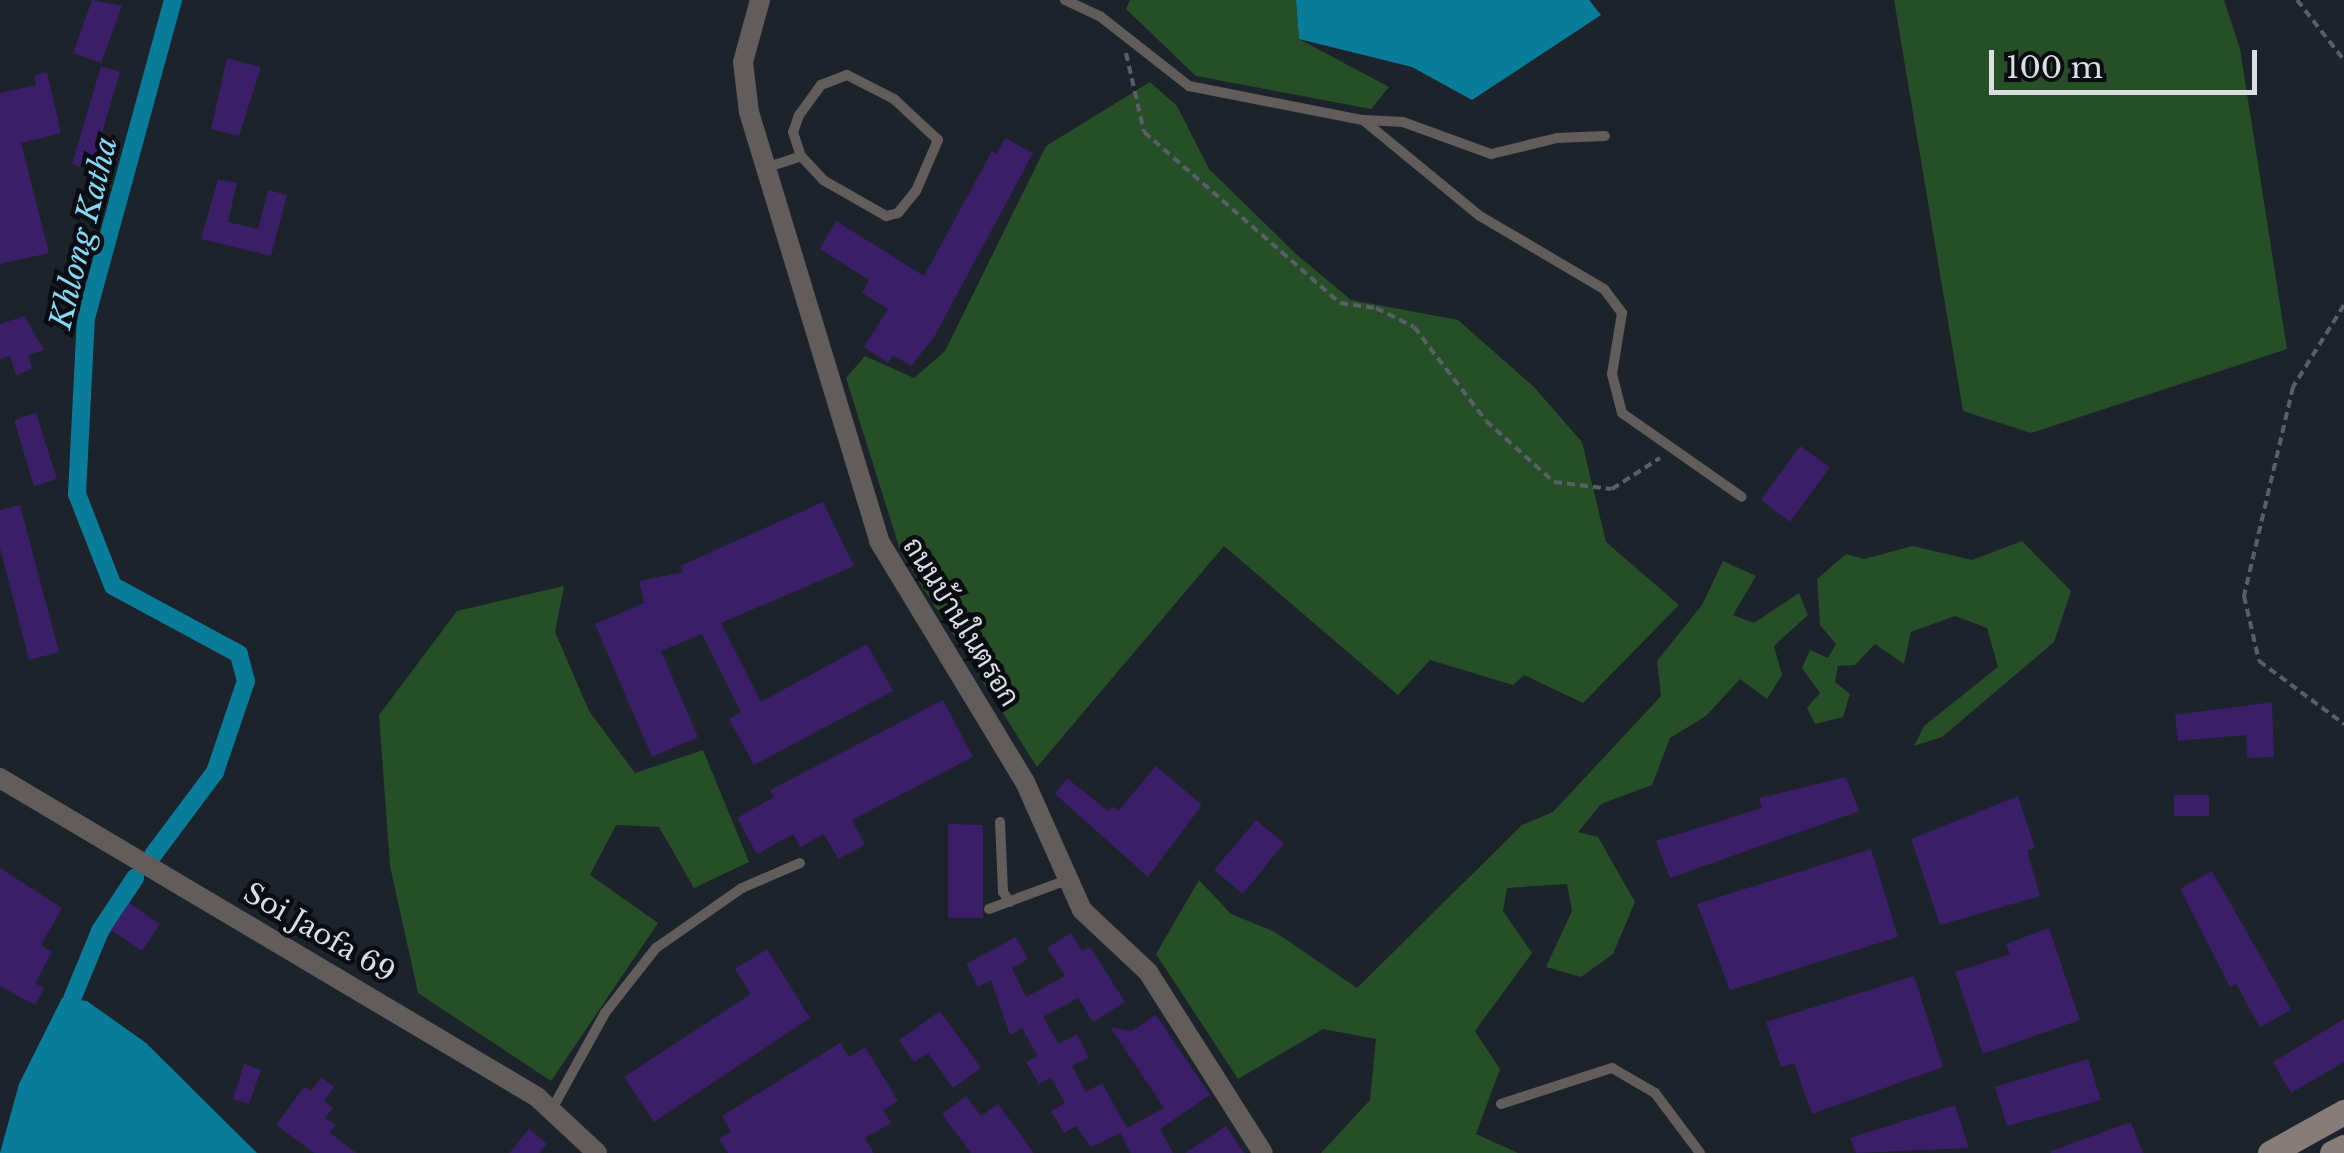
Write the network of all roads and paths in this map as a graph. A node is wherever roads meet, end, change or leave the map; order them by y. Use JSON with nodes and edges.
{"nodes":[{"id":1,"x":760,"y":0,"type":"edge"},
{"id":2,"x":1065,"y":0,"type":"edge"},
{"id":3,"x":2297,"y":0,"type":"edge"},
{"id":4,"x":1123,"y":39,"type":"junction"},
{"id":5,"x":2344,"y":60,"type":"edge"},
{"id":6,"x":1363,"y":120,"type":"junction"},
{"id":7,"x":1605,"y":136,"type":"dead end"},
{"id":8,"x":800,"y":156,"type":"junction"},
{"id":9,"x":765,"y":168,"type":"junction"},
{"id":10,"x":2344,"y":304,"type":"edge"},
{"id":11,"x":1677,"y":448,"type":"junction"},
{"id":12,"x":1742,"y":498,"type":"dead end"},
{"id":13,"x":2344,"y":724,"type":"edge"},
{"id":14,"x":0,"y":778,"type":"edge"},
{"id":15,"x":1000,"y":822,"type":"dead end"},
{"id":16,"x":800,"y":863,"type":"dead end"},
{"id":17,"x":1067,"y":880,"type":"junction"},
{"id":18,"x":1010,"y":902,"type":"junction"},
{"id":19,"x":988,"y":909,"type":"dead end"},
{"id":20,"x":1500,"y":1104,"type":"dead end"},
{"id":21,"x":552,"y":1109,"type":"junction"},
{"id":22,"x":2344,"y":1112,"type":"edge"},
{"id":23,"x":2344,"y":1147,"type":"edge"},
{"id":24,"x":596,"y":1153,"type":"edge"},
{"id":25,"x":1263,"y":1153,"type":"edge"},
{"id":26,"x":1700,"y":1153,"type":"edge"},
{"id":27,"x":2270,"y":1153,"type":"edge"},
{"id":28,"x":2332,"y":1153,"type":"edge"}],
"edges":[{"from":1,"to":9,"type":"street","name":"ถนนบ้านในตรอก"},
{"from":2,"to":4,"type":"lane"},
{"from":3,"to":5,"type":"path"},
{"from":4,"to":6,"type":"lane"},
{"from":4,"to":11,"type":"path"},
{"from":6,"to":7,"type":"lane"},
{"from":6,"to":11,"type":"lane"},
{"from":8,"to":8,"type":"lane"},
{"from":8,"to":9,"type":"lane"},
{"from":9,"to":17,"type":"street","name":"ถนนบ้านในตรอก"},
{"from":10,"to":13,"type":"path"},
{"from":11,"to":12,"type":"lane"},
{"from":14,"to":21,"type":"street","name":"Soi Jaofa 69"},
{"from":15,"to":18,"type":"lane"},
{"from":16,"to":21,"type":"lane"},
{"from":17,"to":18,"type":"lane"},
{"from":17,"to":25,"type":"street","name":"ถนนบ้านในตรอก"},
{"from":18,"to":19,"type":"lane"},
{"from":20,"to":26,"type":"lane"},
{"from":21,"to":24,"type":"street","name":"Soi Jaofa 69"},
{"from":22,"to":27,"type":"main road"},
{"from":23,"to":28,"type":"main road"}]}
